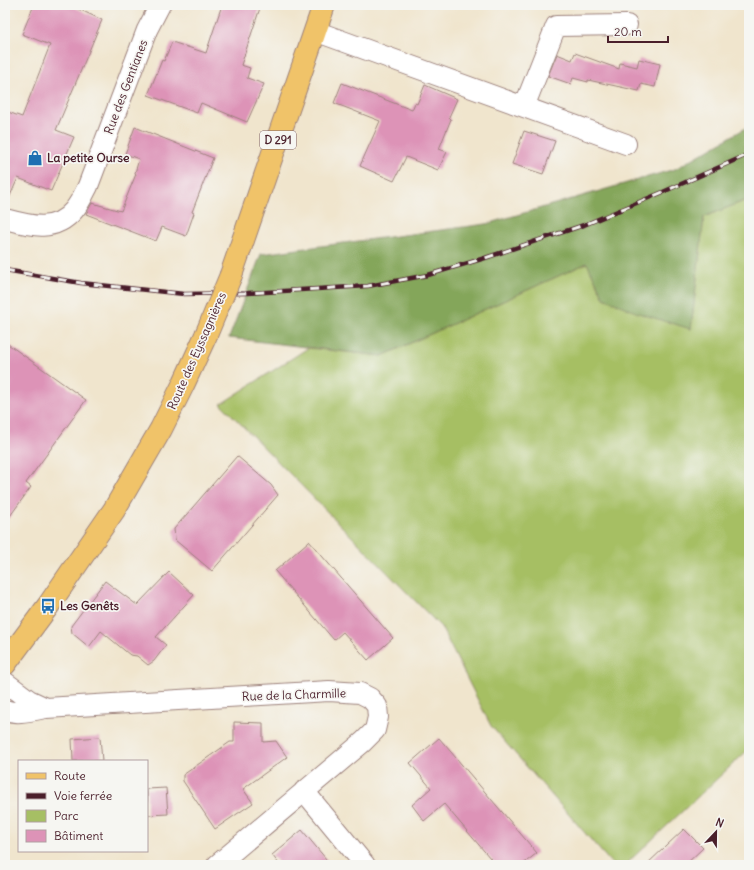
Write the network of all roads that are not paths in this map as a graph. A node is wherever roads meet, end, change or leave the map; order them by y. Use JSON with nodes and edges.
{"nodes":[{"id":1,"x":160,"y":5,"type":"edge"},
{"id":2,"x":324,"y":5,"type":"edge"},
{"id":3,"x":628,"y":25,"type":"dead end"},
{"id":4,"x":316,"y":31,"type":"junction"},
{"id":5,"x":524,"y":107,"type":"junction"},
{"id":6,"x":626,"y":144,"type":"dead end"},
{"id":7,"x":5,"y":219,"type":"edge"},
{"id":8,"x":5,"y":664,"type":"edge"},
{"id":9,"x":5,"y":682,"type":"edge"},
{"id":10,"x":46,"y":708,"type":"junction"},
{"id":11,"x":5,"y":710,"type":"edge"},
{"id":12,"x":304,"y":792,"type":"junction"},
{"id":13,"x":218,"y":865,"type":"edge"},
{"id":14,"x":365,"y":865,"type":"edge"}],
"edges":[{"from":1,"to":7,"type":"street","name":"Rue des Gentianes"},
{"from":2,"to":4,"type":"main road","name":"Route des Eyssagnières","number":"D 291"},
{"from":3,"to":5,"type":"street"},
{"from":4,"to":5,"type":"street"},
{"from":4,"to":8,"type":"main road","name":"Route des Eyssagnières","number":"D 291","bridge":true},
{"from":5,"to":6,"type":"street"},
{"from":9,"to":10,"type":"street","name":"Rue de la Charmille"},
{"from":10,"to":11,"type":"street","name":"Rue de la Charmille"},
{"from":10,"to":12,"type":"street","name":"Rue de la Charmille"},
{"from":12,"to":13,"type":"street","name":"Rue de la Charmille"},
{"from":12,"to":14,"type":"street"}]}
